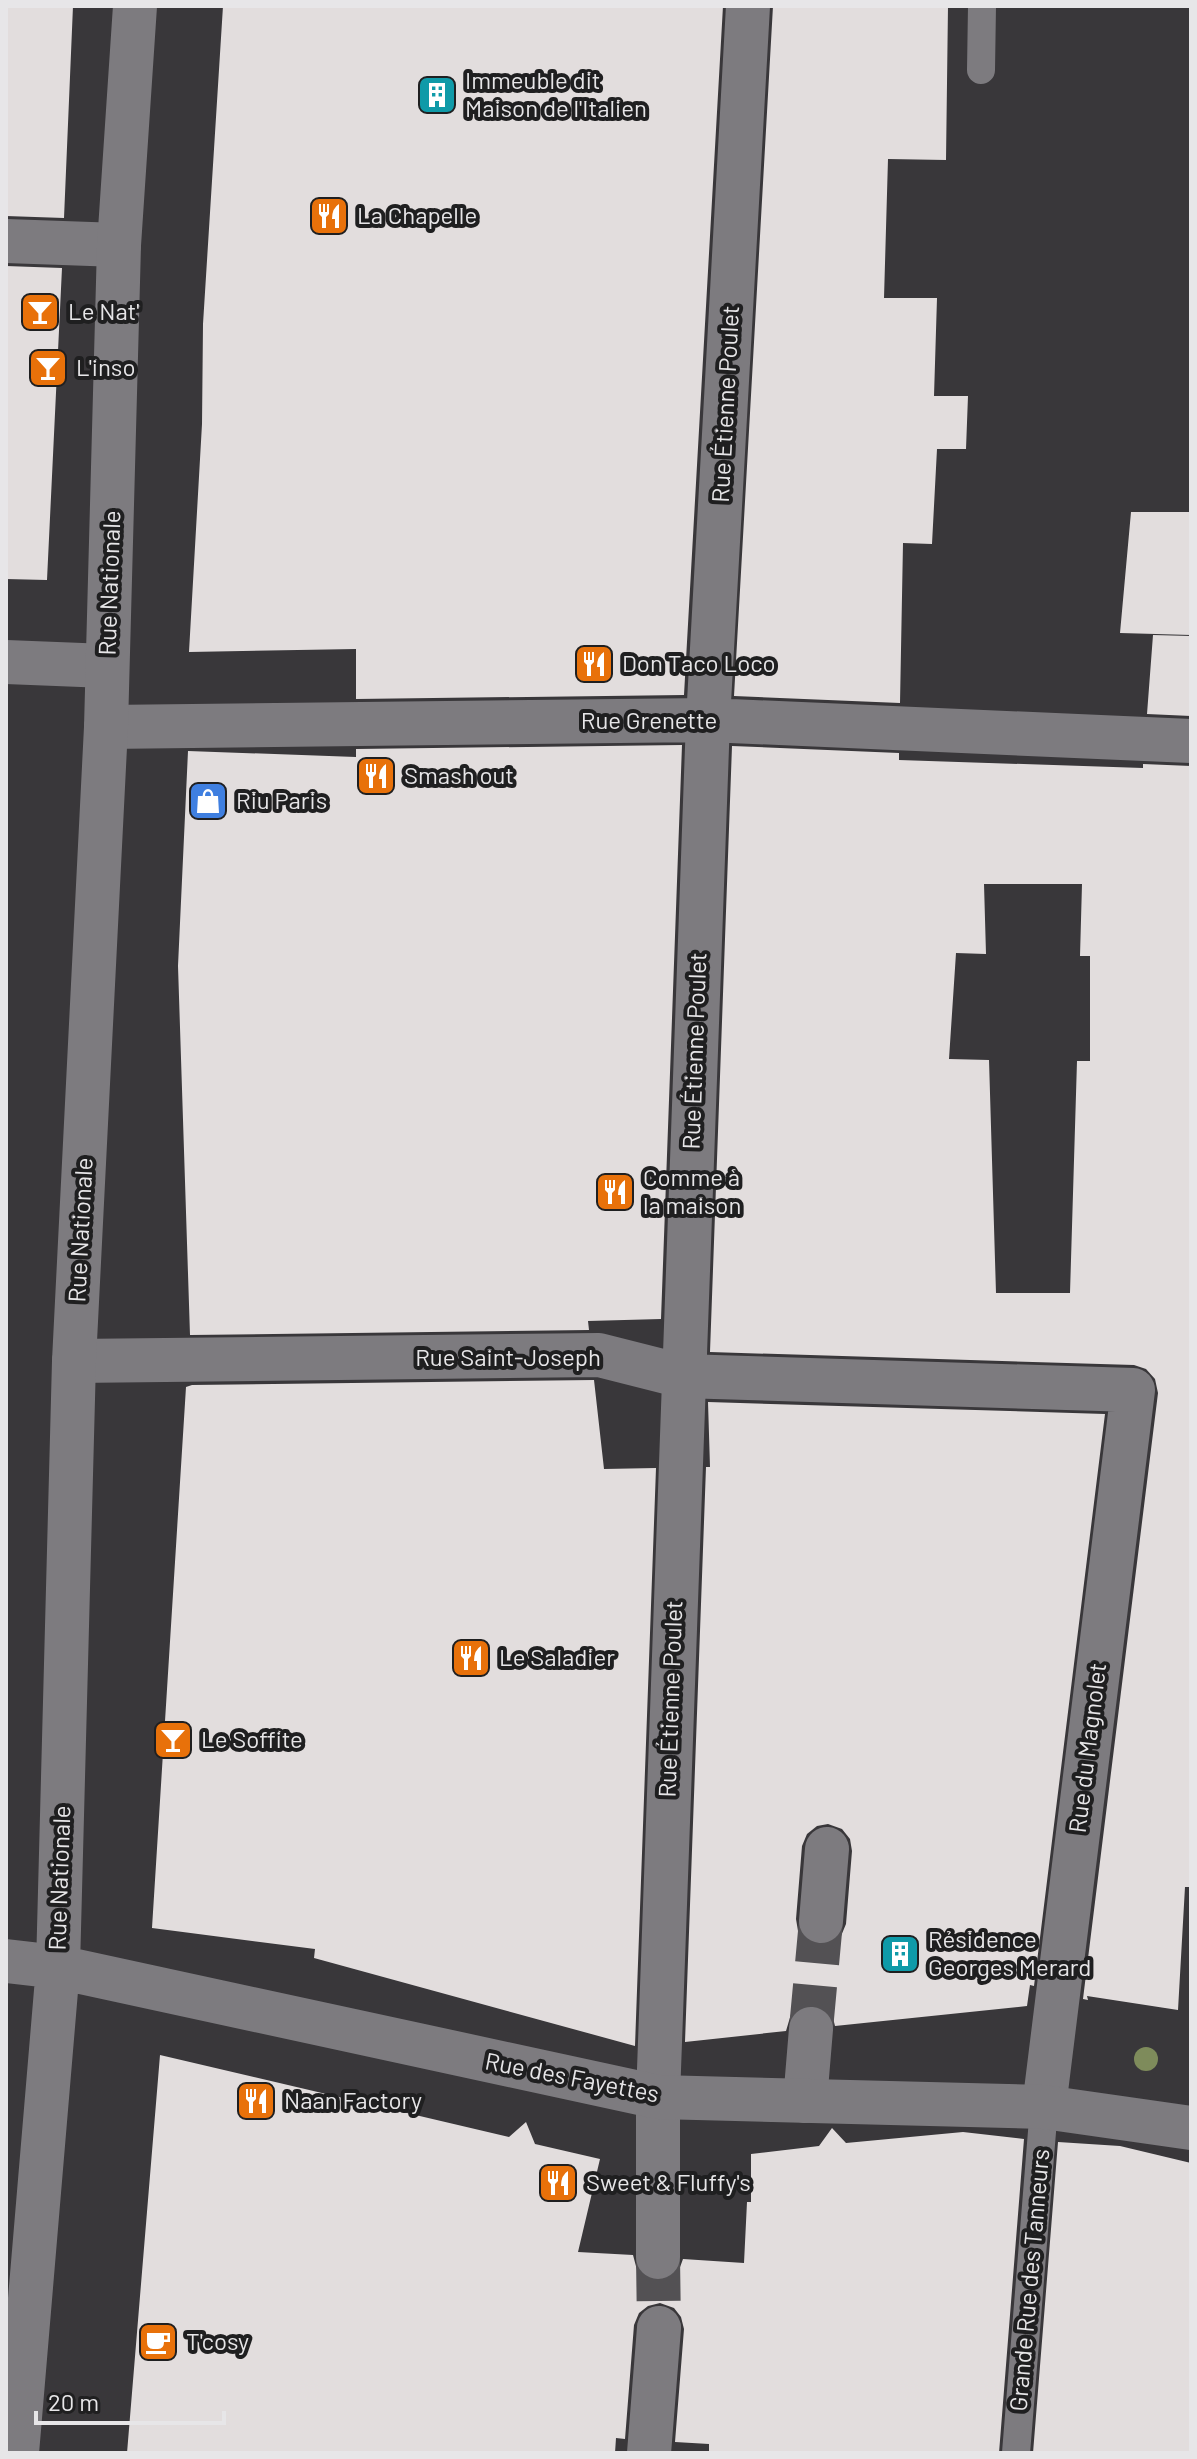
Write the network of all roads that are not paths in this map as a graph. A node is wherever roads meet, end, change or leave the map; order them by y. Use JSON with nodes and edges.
{"nodes":[{"id":1,"x":135,"y":6,"type":"edge"},
{"id":2,"x":748,"y":6,"type":"edge"},
{"id":3,"x":982,"y":6,"type":"edge"},
{"id":4,"x":981,"y":70,"type":"dead end"},
{"id":5,"x":6,"y":241,"type":"edge"},
{"id":6,"x":119,"y":245,"type":"junction"},
{"id":7,"x":6,"y":662,"type":"edge"},
{"id":8,"x":107,"y":666,"type":"junction"},
{"id":9,"x":708,"y":720,"type":"junction"},
{"id":10,"x":106,"y":727,"type":"junction"},
{"id":11,"x":1191,"y":741,"type":"edge"},
{"id":12,"x":74,"y":1361,"type":"junction"},
{"id":13,"x":682,"y":1376,"type":"junction"},
{"id":14,"x":1133,"y":1390,"type":"joint"},
{"id":15,"x":827,"y":1849,"type":"dead end"},
{"id":16,"x":821,"y":1921,"type":"tunnel mouth"},
{"id":17,"x":6,"y":1961,"type":"edge"},
{"id":18,"x":58,"y":1967,"type":"junction"},
{"id":19,"x":811,"y":2029,"type":"tunnel mouth"},
{"id":20,"x":658,"y":2097,"type":"junction"},
{"id":21,"x":805,"y":2101,"type":"junction"},
{"id":22,"x":1044,"y":2107,"type":"junction"},
{"id":23,"x":1191,"y":2128,"type":"edge"},
{"id":24,"x":658,"y":2257,"type":"tunnel mouth"},
{"id":25,"x":659,"y":2328,"type":"tunnel mouth"},
{"id":26,"x":17,"y":2453,"type":"edge"},
{"id":27,"x":649,"y":2453,"type":"edge"},
{"id":28,"x":1016,"y":2453,"type":"edge"}],
"edges":[{"from":1,"to":6,"type":"street","name":"Rue Nationale"},
{"from":2,"to":9,"type":"street","name":"Rue Étienne Poulet"},
{"from":3,"to":4,"type":"lane"},
{"from":5,"to":6,"type":"street"},
{"from":6,"to":8,"type":"street","name":"Rue Nationale"},
{"from":7,"to":8,"type":"street"},
{"from":8,"to":10,"type":"street","name":"Rue Nationale"},
{"from":9,"to":10,"type":"street","name":"Rue Grenette"},
{"from":9,"to":11,"type":"street","name":"Rue Grenette"},
{"from":9,"to":13,"type":"street","name":"Rue Étienne Poulet"},
{"from":10,"to":12,"type":"street","name":"Rue Nationale"},
{"from":12,"to":13,"type":"street","name":"Rue Saint-Joseph"},
{"from":12,"to":18,"type":"street","name":"Rue Nationale"},
{"from":13,"to":14,"type":"street","name":"Rue Saint-Joseph"},
{"from":13,"to":20,"type":"street","name":"Rue Étienne Poulet"},
{"from":14,"to":22,"type":"street","name":"Rue du Magnolet"},
{"from":15,"to":16,"type":"street"},
{"from":17,"to":18,"type":"street","name":"Rue des Fayettes"},
{"from":18,"to":20,"type":"street","name":"Rue des Fayettes"},
{"from":18,"to":26,"type":"street","name":"Rue Nationale"},
{"from":19,"to":21,"type":"street"},
{"from":20,"to":21,"type":"street","name":"Rue des Fayettes"},
{"from":20,"to":24,"type":"street","name":"Rue Étienne Poulet"},
{"from":21,"to":22,"type":"street","name":"Rue des Fayettes"},
{"from":22,"to":23,"type":"street","name":"Rue des Fayettes"},
{"from":22,"to":28,"type":"lane","name":"Grande Rue des Tanneurs"},
{"from":25,"to":27,"type":"street"}]}
